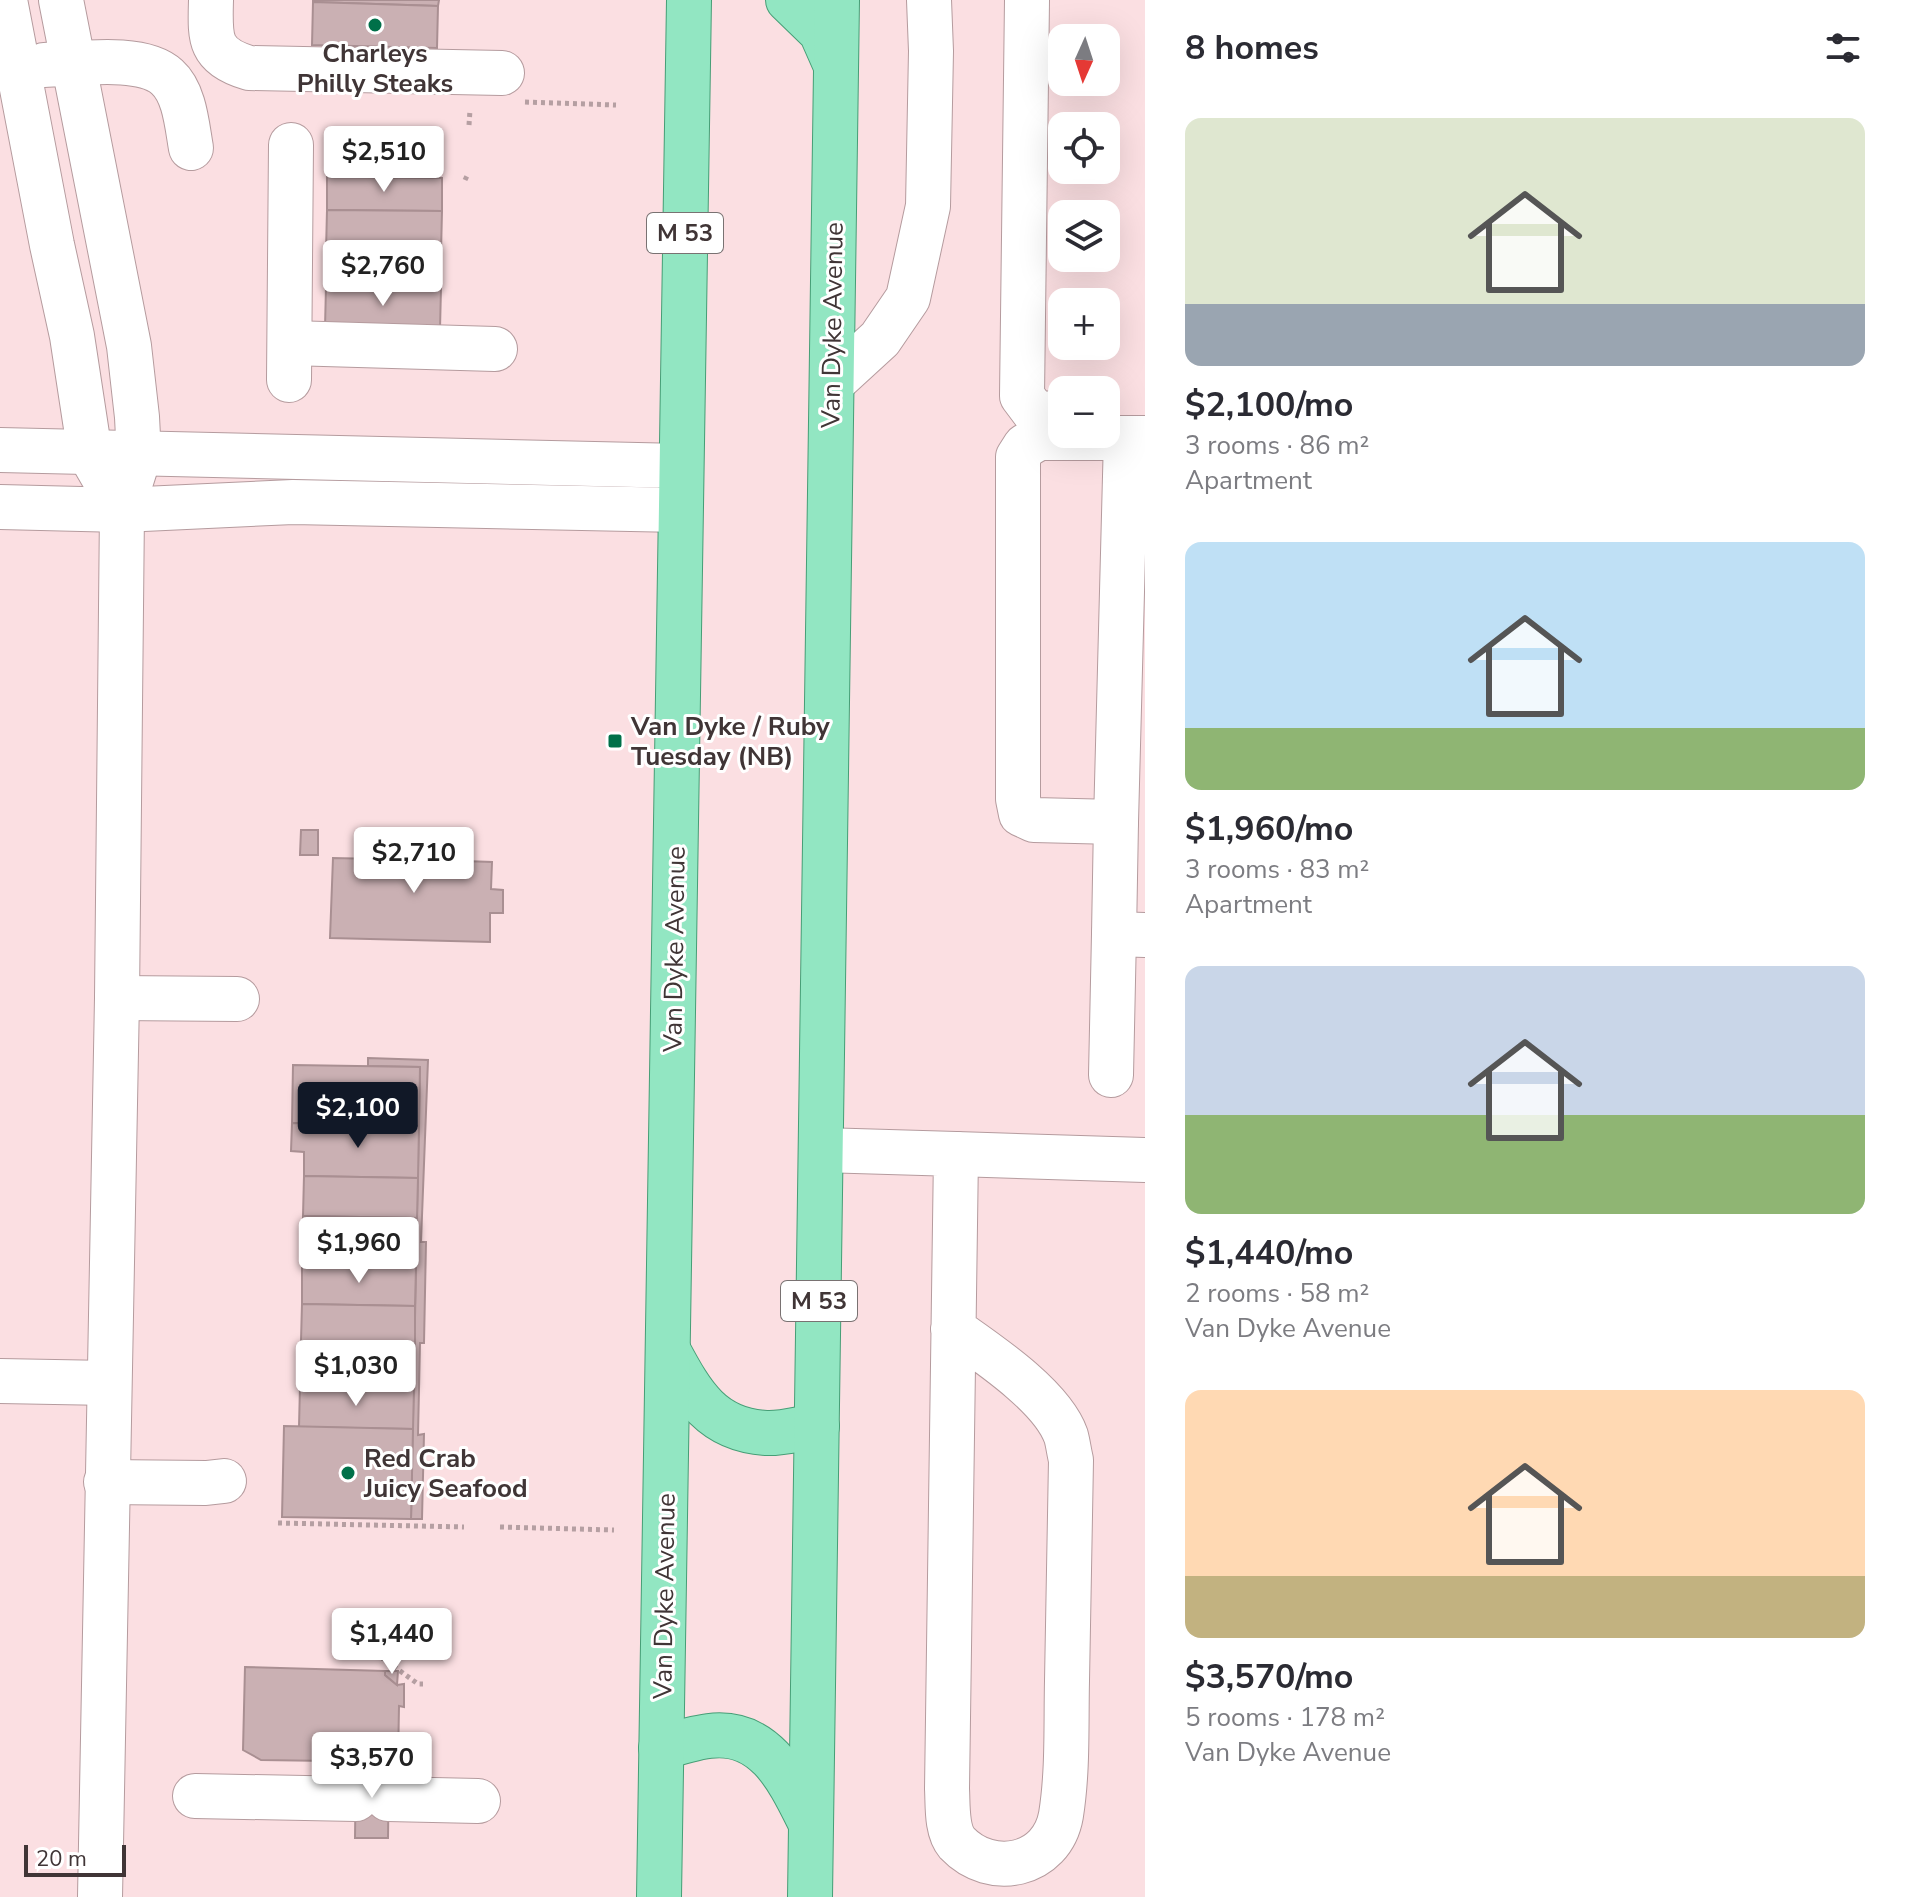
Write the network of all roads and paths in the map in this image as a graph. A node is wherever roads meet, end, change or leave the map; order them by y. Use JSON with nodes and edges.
{"nodes":[{"id":1,"x":5,"y":0,"type":"edge"},
{"id":2,"x":61,"y":0,"type":"edge"},
{"id":3,"x":211,"y":0,"type":"edge"},
{"id":4,"x":689,"y":0,"type":"edge"},
{"id":5,"x":788,"y":0,"type":"edge"},
{"id":6,"x":837,"y":0,"type":"edge"},
{"id":7,"x":929,"y":0,"type":"edge"},
{"id":8,"x":1027,"y":0,"type":"edge"},
{"id":9,"x":73,"y":65,"type":"junction"},
{"id":10,"x":18,"y":66,"type":"junction"},
{"id":11,"x":836,"y":66,"type":"junction"},
{"id":12,"x":512,"y":88,"type":"joint"},
{"id":13,"x":616,"y":105,"type":"dead end"},
{"id":14,"x":291,"y":145,"type":"dead end"},
{"id":15,"x":191,"y":148,"type":"dead end"},
{"id":16,"x":495,"y":349,"type":"dead end"},
{"id":17,"x":832,"y":383,"type":"junction"},
{"id":18,"x":1048,"y":414,"type":"edge"},
{"id":19,"x":1131,"y":426,"type":"edge"},
{"id":20,"x":0,"y":450,"type":"edge"},
{"id":21,"x":90,"y":454,"type":"junction"},
{"id":22,"x":139,"y":456,"type":"junction"},
{"id":23,"x":681,"y":466,"type":"junction"},
{"id":24,"x":0,"y":507,"type":"edge"},
{"id":25,"x":122,"y":510,"type":"junction"},
{"id":26,"x":680,"y":510,"type":"junction"},
{"id":27,"x":1116,"y":822,"type":"junction"},
{"id":28,"x":1130,"y":934,"type":"edge"},
{"id":29,"x":117,"y":998,"type":"junction"},
{"id":30,"x":237,"y":999,"type":"dead end"},
{"id":31,"x":1111,"y":1075,"type":"dead end"},
{"id":32,"x":821,"y":1150,"type":"junction"},
{"id":33,"x":956,"y":1154,"type":"junction"},
{"id":34,"x":1145,"y":1160,"type":"edge"},
{"id":35,"x":953,"y":1329,"type":"junction"},
{"id":36,"x":669,"y":1352,"type":"junction"},
{"id":37,"x":0,"y":1381,"type":"edge"},
{"id":38,"x":109,"y":1383,"type":"junction"},
{"id":39,"x":817,"y":1426,"type":"junction"},
{"id":40,"x":224,"y":1481,"type":"dead end"},
{"id":41,"x":106,"y":1482,"type":"junction"},
{"id":42,"x":278,"y":1523,"type":"dead end"},
{"id":43,"x":464,"y":1527,"type":"dead end"},
{"id":44,"x":500,"y":1527,"type":"dead end"},
{"id":45,"x":614,"y":1530,"type":"dead end"},
{"id":46,"x":378,"y":1650,"type":"dead end"},
{"id":47,"x":423,"y":1684,"type":"dead end"},
{"id":48,"x":661,"y":1748,"type":"junction"},
{"id":49,"x":195,"y":1796,"type":"dead end"},
{"id":50,"x":478,"y":1801,"type":"dead end"},
{"id":51,"x":811,"y":1824,"type":"junction"},
{"id":52,"x":100,"y":1897,"type":"edge"},
{"id":53,"x":659,"y":1897,"type":"edge"},
{"id":54,"x":810,"y":1897,"type":"edge"}],
"edges":[{"from":1,"to":10,"type":"lane"},
{"from":2,"to":9,"type":"lane"},
{"from":3,"to":12,"type":"lane"},
{"from":4,"to":23,"type":"main road","name":"Van Dyke Avenue","number":"M 53"},
{"from":5,"to":11,"type":"main road"},
{"from":6,"to":11,"type":"main road","name":"Van Dyke Avenue","number":"M 53"},
{"from":7,"to":17,"type":"lane"},
{"from":8,"to":18,"type":"lane"},
{"from":9,"to":10,"type":"lane"},
{"from":9,"to":15,"type":"lane"},
{"from":9,"to":22,"type":"lane"},
{"from":10,"to":21,"type":"lane"},
{"from":11,"to":17,"type":"main road","name":"Van Dyke Avenue","number":"M 53"},
{"from":12,"to":13,"type":"path"},
{"from":14,"to":16,"type":"lane"},
{"from":17,"to":32,"type":"main road","name":"Van Dyke Avenue","number":"M 53"},
{"from":19,"to":27,"type":"lane"},
{"from":19,"to":27,"type":"lane"},
{"from":20,"to":21,"type":"lane"},
{"from":21,"to":22,"type":"lane"},
{"from":21,"to":25,"type":"lane"},
{"from":22,"to":23,"type":"lane"},
{"from":22,"to":25,"type":"lane"},
{"from":23,"to":26,"type":"main road","name":"Van Dyke Avenue","number":"M 53"},
{"from":24,"to":25,"type":"lane"},
{"from":25,"to":26,"type":"lane"},
{"from":25,"to":29,"type":"lane"},
{"from":26,"to":36,"type":"main road","name":"Van Dyke Avenue","number":"M 53"},
{"from":27,"to":28,"type":"lane"},
{"from":28,"to":31,"type":"lane"},
{"from":29,"to":30,"type":"lane"},
{"from":29,"to":38,"type":"lane"},
{"from":32,"to":33,"type":"lane"},
{"from":32,"to":39,"type":"main road","name":"Van Dyke Avenue","number":"M 53"},
{"from":33,"to":34,"type":"lane"},
{"from":33,"to":35,"type":"lane"},
{"from":35,"to":35,"type":"lane"},
{"from":36,"to":39,"type":"main road"},
{"from":36,"to":48,"type":"main road","name":"Van Dyke Avenue","number":"M 53"},
{"from":37,"to":38,"type":"lane"},
{"from":38,"to":41,"type":"lane"},
{"from":39,"to":51,"type":"main road","name":"Van Dyke Avenue","number":"M 53"},
{"from":40,"to":41,"type":"lane"},
{"from":41,"to":52,"type":"lane"},
{"from":42,"to":43,"type":"path"},
{"from":44,"to":45,"type":"path"},
{"from":46,"to":47,"type":"path"},
{"from":48,"to":51,"type":"main road"},
{"from":48,"to":53,"type":"main road","name":"Van Dyke Avenue","number":"M 53"},
{"from":49,"to":50,"type":"lane"},
{"from":51,"to":54,"type":"main road","name":"Van Dyke Avenue","number":"M 53"}]}
